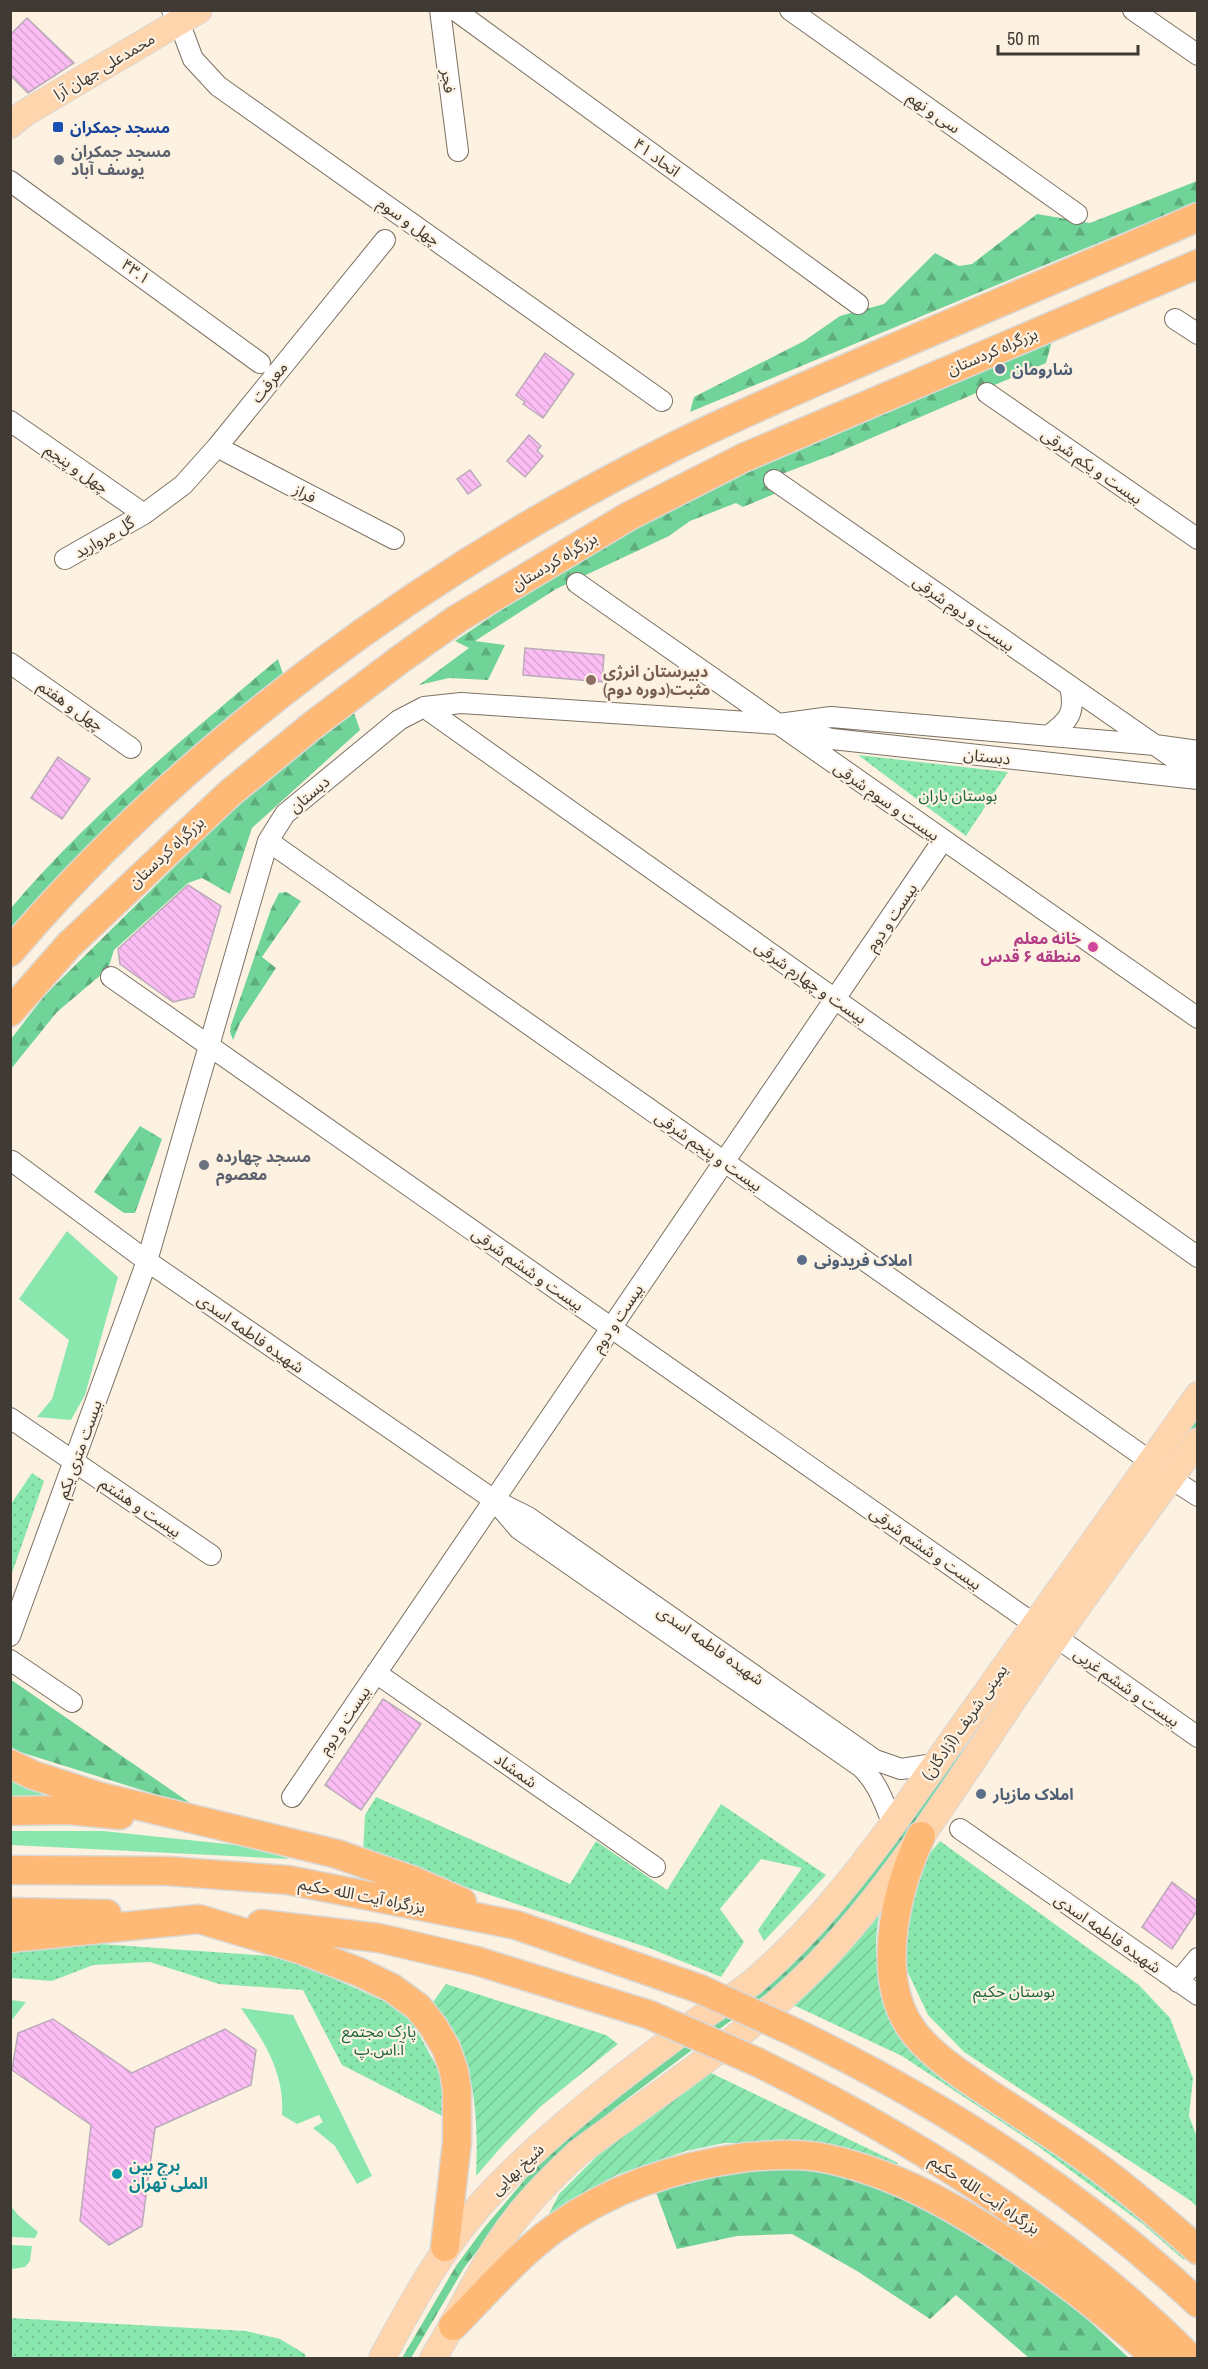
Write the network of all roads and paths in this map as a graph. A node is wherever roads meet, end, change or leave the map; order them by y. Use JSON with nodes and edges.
{"nodes":[{"id":1,"x":440,"y":10,"type":"edge"},
{"id":2,"x":455,"y":10,"type":"edge"},
{"id":3,"x":790,"y":10,"type":"edge"},
{"id":4,"x":1133,"y":10,"type":"edge"},
{"id":5,"x":183,"y":14,"type":"edge"},
{"id":6,"x":1197,"y":55,"type":"edge"},
{"id":7,"x":10,"y":125,"type":"edge"},
{"id":8,"x":458,"y":151,"type":"dead end"},
{"id":9,"x":10,"y":181,"type":"edge"},
{"id":10,"x":1077,"y":214,"type":"dead end"},
{"id":11,"x":1197,"y":218,"type":"edge"},
{"id":12,"x":385,"y":240,"type":"dead end"},
{"id":13,"x":1197,"y":264,"type":"edge"},
{"id":14,"x":858,"y":304,"type":"dead end"},
{"id":15,"x":1175,"y":319,"type":"dead end"},
{"id":16,"x":1197,"y":334,"type":"edge"},
{"id":17,"x":260,"y":363,"type":"dead end"},
{"id":18,"x":987,"y":393,"type":"dead end"},
{"id":19,"x":662,"y":401,"type":"dead end"},
{"id":20,"x":10,"y":422,"type":"edge"},
{"id":21,"x":217,"y":447,"type":"junction"},
{"id":22,"x":774,"y":480,"type":"dead end"},
{"id":23,"x":144,"y":514,"type":"junction"},
{"id":24,"x":394,"y":539,"type":"dead end"},
{"id":25,"x":1197,"y":539,"type":"edge"},
{"id":26,"x":65,"y":559,"type":"dead end"},
{"id":27,"x":577,"y":583,"type":"dead end"},
{"id":28,"x":10,"y":663,"type":"edge"},
{"id":29,"x":1070,"y":686,"type":"junction"},
{"id":30,"x":424,"y":707,"type":"junction"},
{"id":31,"x":779,"y":724,"type":"junction"},
{"id":32,"x":1048,"y":736,"type":"junction"},
{"id":33,"x":1155,"y":745,"type":"junction"},
{"id":34,"x":130,"y":748,"type":"dead end"},
{"id":35,"x":1197,"y":751,"type":"edge"},
{"id":36,"x":1197,"y":777,"type":"edge"},
{"id":37,"x":943,"y":840,"type":"junction"},
{"id":38,"x":268,"y":841,"type":"junction"},
{"id":39,"x":10,"y":952,"type":"edge"},
{"id":40,"x":111,"y":977,"type":"dead end"},
{"id":41,"x":835,"y":999,"type":"junction"},
{"id":42,"x":10,"y":1012,"type":"edge"},
{"id":43,"x":1197,"y":1018,"type":"edge"},
{"id":44,"x":210,"y":1046,"type":"junction"},
{"id":45,"x":11,"y":1160,"type":"edge"},
{"id":46,"x":724,"y":1162,"type":"junction"},
{"id":47,"x":1197,"y":1257,"type":"edge"},
{"id":48,"x":147,"y":1261,"type":"junction"},
{"id":49,"x":611,"y":1327,"type":"junction"},
{"id":50,"x":1197,"y":1395,"type":"edge"},
{"id":51,"x":10,"y":1418,"type":"edge"},
{"id":52,"x":1197,"y":1441,"type":"edge"},
{"id":53,"x":74,"y":1461,"type":"junction"},
{"id":54,"x":1150,"y":1461,"type":"junction"},
{"id":55,"x":1170,"y":1478,"type":"junction"},
{"id":56,"x":1197,"y":1496,"type":"edge"},
{"id":57,"x":494,"y":1500,"type":"junction"},
{"id":58,"x":212,"y":1555,"type":"dead end"},
{"id":59,"x":1034,"y":1624,"type":"junction"},
{"id":60,"x":10,"y":1636,"type":"edge"},
{"id":61,"x":1056,"y":1637,"type":"junction"},
{"id":62,"x":10,"y":1660,"type":"edge"},
{"id":63,"x":376,"y":1673,"type":"junction"},
{"id":64,"x":72,"y":1702,"type":"dead end"},
{"id":65,"x":1197,"y":1737,"type":"edge"},
{"id":66,"x":10,"y":1764,"type":"edge"},
{"id":67,"x":934,"y":1764,"type":"junction"},
{"id":68,"x":871,"y":1766,"type":"junction"},
{"id":69,"x":292,"y":1797,"type":"dead end"},
{"id":70,"x":10,"y":1811,"type":"edge"},
{"id":71,"x":203,"y":1822,"type":"junction"},
{"id":72,"x":893,"y":1824,"type":"junction"},
{"id":73,"x":960,"y":1829,"type":"dead end"},
{"id":74,"x":921,"y":1836,"type":"junction"},
{"id":75,"x":655,"y":1867,"type":"dead end"},
{"id":76,"x":10,"y":1870,"type":"edge"},
{"id":77,"x":10,"y":1912,"type":"edge"},
{"id":78,"x":199,"y":1919,"type":"junction"},
{"id":79,"x":516,"y":1926,"type":"junction"},
{"id":80,"x":10,"y":1938,"type":"edge"},
{"id":81,"x":1197,"y":1958,"type":"edge"},
{"id":82,"x":1192,"y":1989,"type":"edge"},
{"id":83,"x":699,"y":2020,"type":"joint"},
{"id":84,"x":730,"y":2042,"type":"joint"},
{"id":85,"x":445,"y":2247,"type":"junction"},
{"id":86,"x":1197,"y":2250,"type":"edge"},
{"id":87,"x":1197,"y":2303,"type":"edge"},
{"id":88,"x":453,"y":2326,"type":"junction"},
{"id":89,"x":382,"y":2358,"type":"edge"},
{"id":90,"x":433,"y":2358,"type":"edge"},
{"id":91,"x":1157,"y":2358,"type":"edge"},
{"id":92,"x":1190,"y":2358,"type":"edge"}],
"edges":[{"from":1,"to":8,"type":"street","name":"فجر"},
{"from":2,"to":14,"type":"street","name":"اتحاد ۴۱"},
{"from":3,"to":10,"type":"street","name":"سی و نهم"},
{"from":4,"to":6,"type":"street"},
{"from":5,"to":7,"type":"main road","name":"محمدعلی جهان آرا"},
{"from":5,"to":19,"type":"street","name":"چهل و سوم"},
{"from":9,"to":17,"type":"street","name":"۴۳.۱"},
{"from":11,"to":39,"type":"highway"},
{"from":12,"to":21,"type":"street","name":"معرفت"},
{"from":13,"to":42,"type":"highway","name":"بزرگراه کردستان"},
{"from":15,"to":16,"type":"street"},
{"from":18,"to":25,"type":"street","name":"بیست و یکم شرقی"},
{"from":20,"to":23,"type":"street","name":"چهل و پنجم"},
{"from":21,"to":23,"type":"street","name":"معرفت"},
{"from":21,"to":24,"type":"street","name":"فراز"},
{"from":22,"to":29,"type":"street","name":"بیست و دوم شرقی"},
{"from":23,"to":26,"type":"street","name":"گل مروارید"},
{"from":27,"to":31,"type":"street","name":"بیست و سوم شرقی"},
{"from":28,"to":34,"type":"street","name":"چهل و هفتم"},
{"from":29,"to":32,"type":"street"},
{"from":29,"to":33,"type":"street","name":"بیست و دوم شرقی"},
{"from":30,"to":31,"type":"street","name":"دبستان"},
{"from":30,"to":38,"type":"street","name":"دبستان"},
{"from":30,"to":41,"type":"street","name":"بیست و چهارم شرقی"},
{"from":31,"to":32,"type":"street","name":"دبستان"},
{"from":31,"to":36,"type":"street","name":"دبستان"},
{"from":31,"to":37,"type":"street","name":"بیست و سوم شرقی"},
{"from":32,"to":33,"type":"street","name":"دبستان"},
{"from":33,"to":35,"type":"street","name":"دبستان"},
{"from":33,"to":36,"type":"street","name":"بیست و دوم شرقی"},
{"from":37,"to":41,"type":"street","name":"بیست و دوم"},
{"from":37,"to":43,"type":"street","name":"بیست و سوم شرقی"},
{"from":38,"to":44,"type":"street","name":"دبستان"},
{"from":38,"to":46,"type":"street","name":"بیست و پنجم شرقی"},
{"from":40,"to":44,"type":"street","name":"بیست و ششم شرقی"},
{"from":41,"to":46,"type":"street","name":"بیست و دوم"},
{"from":41,"to":47,"type":"street","name":"بیست و چهارم شرقی"},
{"from":44,"to":48,"type":"street","name":"دبستان"},
{"from":44,"to":49,"type":"street","name":"بیست و ششم شرقی"},
{"from":45,"to":48,"type":"street","name":"شهیده فاطمه اسدی"},
{"from":46,"to":49,"type":"street","name":"بیست و دوم"},
{"from":46,"to":54,"type":"street","name":"بیست و پنجم شرقی"},
{"from":48,"to":53,"type":"street","name":"بیست متری یکم"},
{"from":48,"to":57,"type":"street","name":"شهیده فاطمه اسدی"},
{"from":49,"to":57,"type":"street","name":"بیست و دوم"},
{"from":49,"to":59,"type":"street","name":"بیست و ششم شرقی"},
{"from":50,"to":54,"type":"main road","name":"یمینی شریف (آزادگان)"},
{"from":51,"to":53,"type":"street","name":"بیست و هشتم"},
{"from":52,"to":55,"type":"main road","name":"یمینی شریف (آزادگان)"},
{"from":53,"to":58,"type":"street","name":"بیست و هشتم"},
{"from":53,"to":60,"type":"street","name":"بیست متری یکم"},
{"from":54,"to":59,"type":"main road","name":"یمینی شریف (آزادگان)"},
{"from":55,"to":56,"type":"street"},
{"from":55,"to":61,"type":"main road","name":"یمینی شریف (آزادگان)"},
{"from":57,"to":63,"type":"street","name":"بیست و دوم"},
{"from":57,"to":68,"type":"street","name":"شهیده فاطمه اسدی"},
{"from":59,"to":67,"type":"main road","name":"یمینی شریف (آزادگان)"},
{"from":61,"to":65,"type":"street","name":"بیست و ششم غربی"},
{"from":61,"to":74,"type":"main road","name":"یمینی شریف (آزادگان)"},
{"from":62,"to":64,"type":"street"},
{"from":63,"to":69,"type":"street","name":"بیست و دوم"},
{"from":63,"to":75,"type":"street","name":"شمشاد"},
{"from":66,"to":71,"type":"highway"},
{"from":67,"to":68,"type":"street","name":"شهیده فاطمه اسدی"},
{"from":67,"to":72,"type":"main road","name":"یمینی شریف (آزادگان)"},
{"from":68,"to":72,"type":"street","name":"شهیده فاطمه اسدی"},
{"from":70,"to":71,"type":"highway"},
{"from":71,"to":79,"type":"highway"},
{"from":72,"to":83,"type":"main road","name":"یمینی شریف (آزادگان)"},
{"from":73,"to":82,"type":"street","name":"شهیده فاطمه اسدی"},
{"from":74,"to":84,"type":"main road","name":"یمینی شریف (آزادگان)"},
{"from":74,"to":86,"type":"highway"},
{"from":76,"to":79,"type":"highway","name":"بزرگراه آیت الله حکیم"},
{"from":77,"to":78,"type":"highway"},
{"from":78,"to":80,"type":"highway"},
{"from":78,"to":85,"type":"highway"},
{"from":78,"to":92,"type":"highway","name":"بزرگراه آیت الله حکیم","bridge":true},
{"from":79,"to":87,"type":"highway","name":"بزرگراه آیت الله حکیم","bridge":true},
{"from":81,"to":82,"type":"street"},
{"from":83,"to":85,"type":"main road","name":"شیخ بهایی"},
{"from":84,"to":88,"type":"main road","name":"شیخ بهایی"},
{"from":85,"to":89,"type":"main road","name":"شیخ بهایی"},
{"from":88,"to":90,"type":"main road","name":"شیخ بهایی"},
{"from":88,"to":91,"type":"highway"}]}
